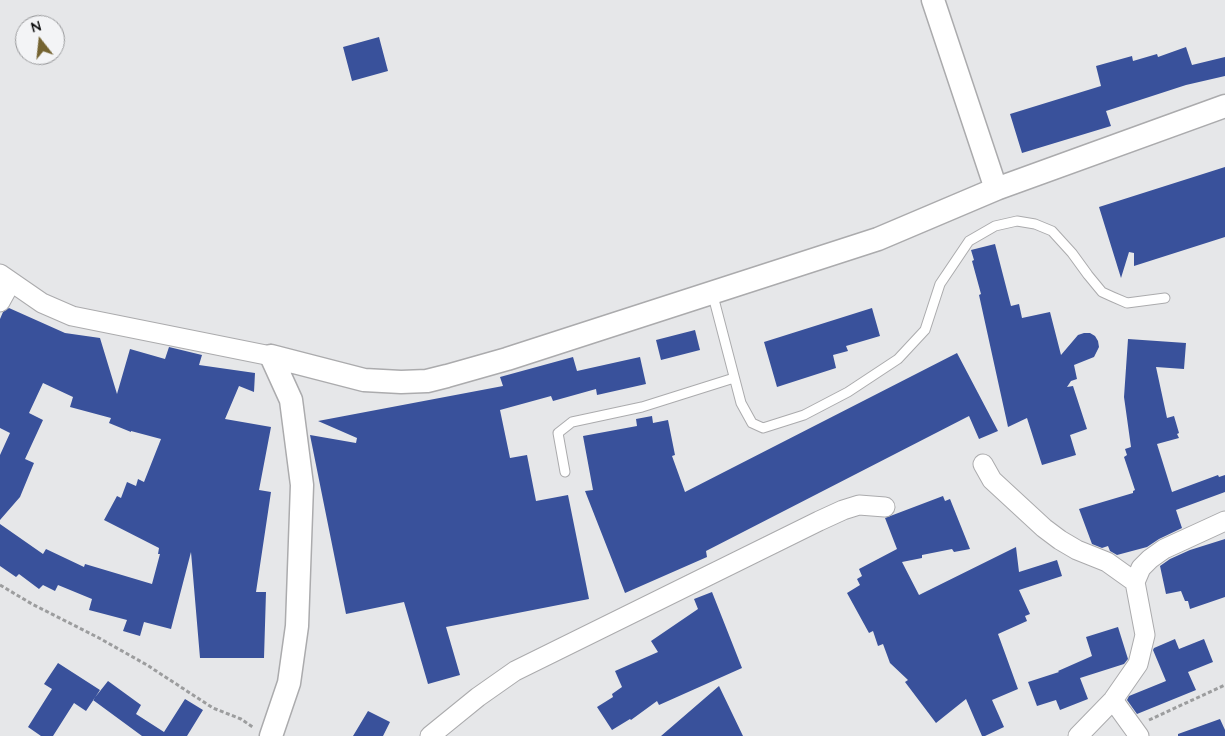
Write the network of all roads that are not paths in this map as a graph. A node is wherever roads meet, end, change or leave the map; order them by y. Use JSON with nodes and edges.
{"nodes":[{"id":1,"x":933,"y":0,"type":"edge"},
{"id":2,"x":1225,"y":106,"type":"edge"},
{"id":3,"x":996,"y":190,"type":"junction"},
{"id":4,"x":5,"y":278,"type":"edge"},
{"id":5,"x":712,"y":292,"type":"junction"},
{"id":6,"x":1165,"y":298,"type":"dead end"},
{"id":7,"x":0,"y":302,"type":"edge"},
{"id":8,"x":271,"y":356,"type":"junction"},
{"id":9,"x":734,"y":378,"type":"junction"},
{"id":10,"x":982,"y":464,"type":"dead end"},
{"id":11,"x":565,"y":472,"type":"dead end"},
{"id":12,"x":885,"y":507,"type":"dead end"},
{"id":13,"x":1225,"y":521,"type":"edge"},
{"id":14,"x":1134,"y":582,"type":"junction"},
{"id":15,"x":1113,"y":700,"type":"junction"},
{"id":16,"x":1136,"y":732,"type":"edge"},
{"id":17,"x":271,"y":736,"type":"edge"},
{"id":18,"x":430,"y":736,"type":"edge"},
{"id":19,"x":1078,"y":736,"type":"edge"}],
"edges":[{"from":1,"to":3,"type":"street"},
{"from":2,"to":3,"type":"street"},
{"from":3,"to":5,"type":"street"},
{"from":4,"to":7,"type":"street"},
{"from":4,"to":8,"type":"street"},
{"from":5,"to":8,"type":"street"},
{"from":5,"to":9,"type":"lane"},
{"from":6,"to":9,"type":"lane"},
{"from":8,"to":17,"type":"street"},
{"from":9,"to":11,"type":"lane"},
{"from":10,"to":14,"type":"street"},
{"from":12,"to":18,"type":"street"},
{"from":13,"to":14,"type":"street"},
{"from":14,"to":15,"type":"street"},
{"from":15,"to":16,"type":"street"},
{"from":15,"to":19,"type":"street"}]}
